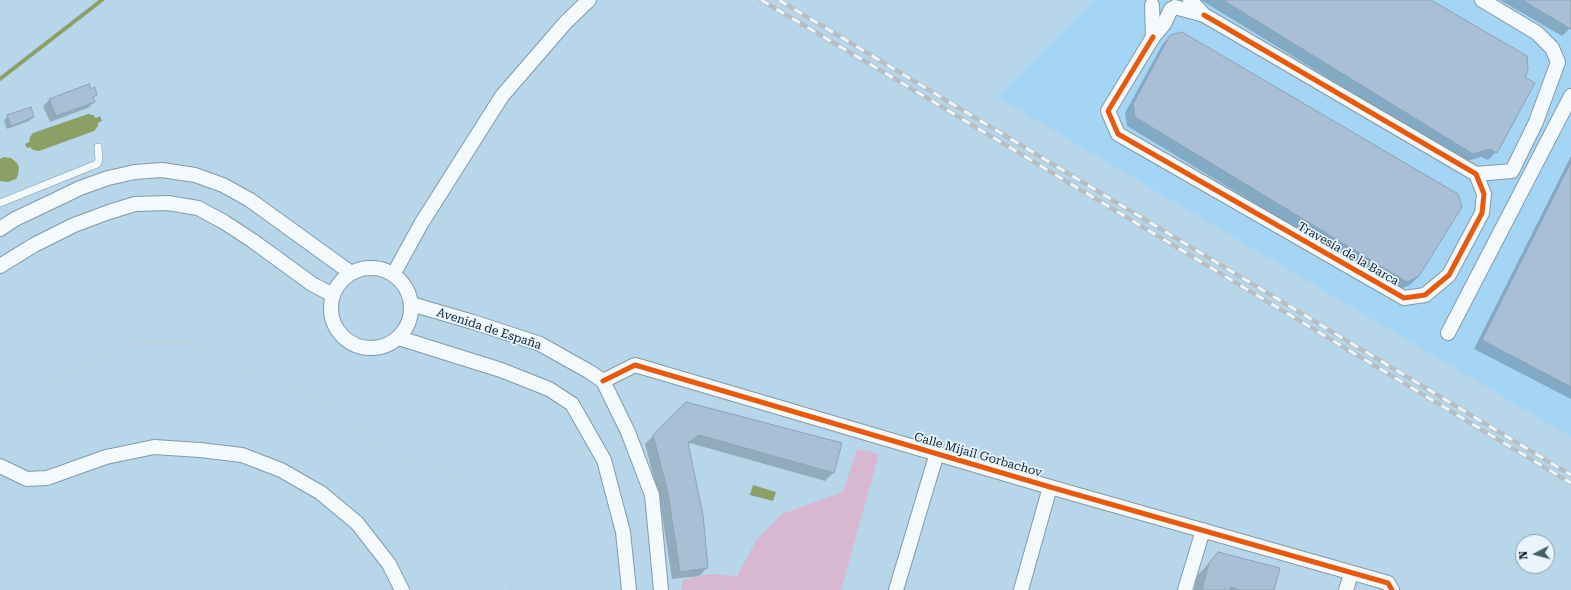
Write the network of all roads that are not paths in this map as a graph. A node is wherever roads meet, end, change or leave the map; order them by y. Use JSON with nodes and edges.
{"nodes":[{"id":1,"x":589,"y":0,"type":"edge"},
{"id":2,"x":1190,"y":0,"type":"edge"},
{"id":3,"x":1482,"y":0,"type":"edge"},
{"id":4,"x":1149,"y":2,"type":"edge"},
{"id":5,"x":1176,"y":5,"type":"edge"},
{"id":6,"x":1204,"y":15,"type":"junction"},
{"id":7,"x":1153,"y":37,"type":"junction"},
{"id":8,"x":1571,"y":96,"type":"edge"},
{"id":9,"x":98,"y":147,"type":"dead end"},
{"id":10,"x":1476,"y":174,"type":"junction"},
{"id":11,"x":0,"y":203,"type":"edge"},
{"id":12,"x":0,"y":228,"type":"edge"},
{"id":13,"x":0,"y":266,"type":"edge"},
{"id":14,"x":351,"y":273,"type":"junction"},
{"id":15,"x":393,"y":275,"type":"junction"},
{"id":16,"x":333,"y":295,"type":"junction"},
{"id":17,"x":412,"y":304,"type":"junction"},
{"id":18,"x":1448,"y":333,"type":"dead end"},
{"id":19,"x":399,"y":338,"type":"junction"},
{"id":20,"x":603,"y":381,"type":"junction"},
{"id":21,"x":937,"y":453,"type":"junction"},
{"id":22,"x":0,"y":466,"type":"edge"},
{"id":23,"x":1050,"y":487,"type":"junction"},
{"id":24,"x":1203,"y":530,"type":"junction"},
{"id":25,"x":1351,"y":574,"type":"junction"},
{"id":26,"x":402,"y":590,"type":"edge"},
{"id":27,"x":629,"y":590,"type":"edge"},
{"id":28,"x":661,"y":590,"type":"edge"},
{"id":29,"x":896,"y":590,"type":"edge"},
{"id":30,"x":1021,"y":590,"type":"edge"},
{"id":31,"x":1185,"y":590,"type":"edge"},
{"id":32,"x":1346,"y":590,"type":"edge"},
{"id":33,"x":1392,"y":590,"type":"edge"}],
"edges":[{"from":1,"to":15,"type":"street"},
{"from":2,"to":6,"type":"street"},
{"from":3,"to":10,"type":"street"},
{"from":4,"to":5,"type":"street"},
{"from":4,"to":7,"type":"street"},
{"from":5,"to":6,"type":"street"},
{"from":5,"to":7,"type":"street"},
{"from":6,"to":10,"type":"street"},
{"from":7,"to":10,"type":"street","name":"Travesía de la Barca"},
{"from":8,"to":18,"type":"street"},
{"from":9,"to":11,"type":"lane"},
{"from":12,"to":14,"type":"street"},
{"from":13,"to":16,"type":"street"},
{"from":14,"to":15,"type":"street"},
{"from":14,"to":16,"type":"street"},
{"from":15,"to":17,"type":"street"},
{"from":16,"to":19,"type":"street"},
{"from":17,"to":19,"type":"street"},
{"from":17,"to":20,"type":"street","name":"Avenida de España"},
{"from":19,"to":27,"type":"street"},
{"from":20,"to":21,"type":"street","name":"Calle Mijail Gorbachov"},
{"from":20,"to":28,"type":"street"},
{"from":21,"to":23,"type":"street","name":"Calle Mijail Gorbachov"},
{"from":21,"to":29,"type":"street"},
{"from":22,"to":26,"type":"street"},
{"from":23,"to":24,"type":"street","name":"Calle Mijail Gorbachov"},
{"from":23,"to":30,"type":"street"},
{"from":24,"to":25,"type":"street","name":"Calle Mijail Gorbachov"},
{"from":24,"to":31,"type":"street"},
{"from":25,"to":32,"type":"street"},
{"from":25,"to":33,"type":"street","name":"Calle Mijail Gorbachov"}]}
